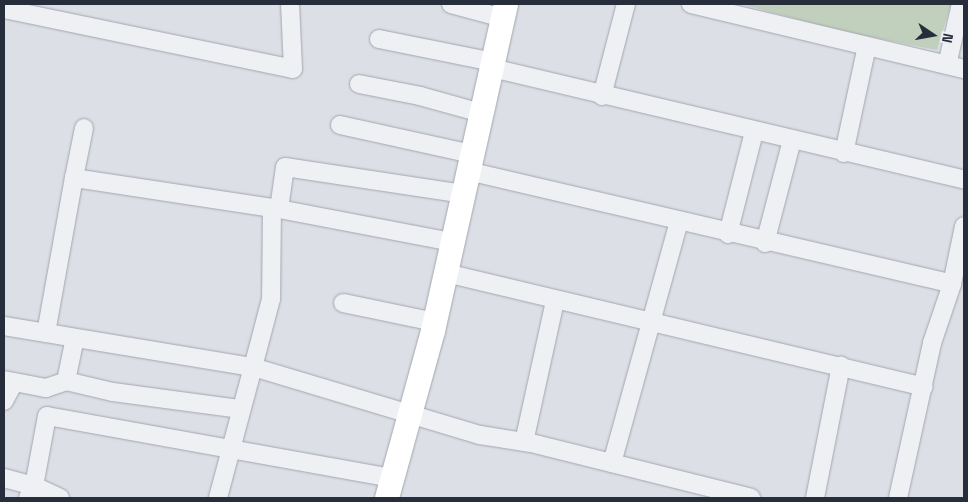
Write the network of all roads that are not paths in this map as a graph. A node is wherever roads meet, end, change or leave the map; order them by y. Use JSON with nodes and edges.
{"nodes":[{"id":1,"x":290,"y":4,"type":"edge"},
{"id":2,"x":451,"y":4,"type":"edge"},
{"id":3,"x":626,"y":4,"type":"edge"},
{"id":4,"x":691,"y":4,"type":"edge"},
{"id":5,"x":961,"y":4,"type":"edge"},
{"id":6,"x":4,"y":9,"type":"edge"},
{"id":7,"x":505,"y":11,"type":"edge"},
{"id":8,"x":379,"y":39,"type":"dead end"},
{"id":9,"x":867,"y":46,"type":"junction"},
{"id":10,"x":492,"y":65,"type":"junction"},
{"id":11,"x":947,"y":65,"type":"junction"},
{"id":12,"x":964,"y":69,"type":"edge"},
{"id":13,"x":359,"y":84,"type":"dead end"},
{"id":14,"x":602,"y":96,"type":"junction"},
{"id":15,"x":482,"y":113,"type":"junction"},
{"id":16,"x":340,"y":125,"type":"dead end"},
{"id":17,"x":84,"y":128,"type":"dead end"},
{"id":18,"x":754,"y":132,"type":"junction"},
{"id":19,"x":792,"y":140,"type":"junction"},
{"id":20,"x":844,"y":153,"type":"junction"},
{"id":21,"x":470,"y":162,"type":"junction"},
{"id":22,"x":74,"y":178,"type":"junction"},
{"id":23,"x":964,"y":180,"type":"edge"},
{"id":24,"x":463,"y":194,"type":"junction"},
{"id":25,"x":679,"y":222,"type":"junction"},
{"id":26,"x":964,"y":226,"type":"edge"},
{"id":27,"x":728,"y":234,"type":"junction"},
{"id":28,"x":452,"y":242,"type":"junction"},
{"id":29,"x":765,"y":242,"type":"junction"},
{"id":30,"x":446,"y":273,"type":"junction"},
{"id":31,"x":952,"y":284,"type":"junction"},
{"id":32,"x":555,"y":301,"type":"junction"},
{"id":33,"x":343,"y":302,"type":"dead end"},
{"id":34,"x":435,"y":322,"type":"junction"},
{"id":35,"x":651,"y":322,"type":"junction"},
{"id":36,"x":4,"y":326,"type":"edge"},
{"id":37,"x":46,"y":333,"type":"junction"},
{"id":38,"x":75,"y":338,"type":"junction"},
{"id":39,"x":841,"y":366,"type":"junction"},
{"id":40,"x":253,"y":367,"type":"junction"},
{"id":41,"x":66,"y":380,"type":"junction"},
{"id":42,"x":9,"y":381,"type":"edge"},
{"id":43,"x":924,"y":387,"type":"junction"},
{"id":44,"x":46,"y":388,"type":"junction"},
{"id":45,"x":4,"y":401,"type":"edge"},
{"id":46,"x":241,"y":409,"type":"junction"},
{"id":47,"x":46,"y":416,"type":"junction"},
{"id":48,"x":409,"y":416,"type":"junction"},
{"id":49,"x":524,"y":442,"type":"junction"},
{"id":50,"x":231,"y":449,"type":"junction"},
{"id":51,"x":612,"y":463,"type":"junction"},
{"id":52,"x":4,"y":478,"type":"edge"},
{"id":53,"x":389,"y":488,"type":"edge"},
{"id":54,"x":31,"y":492,"type":"edge"},
{"id":55,"x":60,"y":498,"type":"edge"},
{"id":56,"x":218,"y":498,"type":"edge"},
{"id":57,"x":751,"y":498,"type":"edge"},
{"id":58,"x":815,"y":498,"type":"edge"},
{"id":59,"x":898,"y":498,"type":"edge"}],
"edges":[{"from":1,"to":6,"type":"street"},
{"from":2,"to":7,"type":"street"},
{"from":3,"to":14,"type":"street"},
{"from":4,"to":9,"type":"street"},
{"from":5,"to":11,"type":"street"},
{"from":7,"to":10,"type":"street"},
{"from":8,"to":10,"type":"street"},
{"from":9,"to":11,"type":"street"},
{"from":9,"to":20,"type":"street"},
{"from":10,"to":14,"type":"street"},
{"from":10,"to":15,"type":"street"},
{"from":11,"to":12,"type":"street"},
{"from":13,"to":15,"type":"street"},
{"from":14,"to":18,"type":"street"},
{"from":15,"to":21,"type":"street"},
{"from":16,"to":21,"type":"street"},
{"from":17,"to":22,"type":"street"},
{"from":18,"to":19,"type":"street"},
{"from":18,"to":27,"type":"street"},
{"from":19,"to":20,"type":"street"},
{"from":19,"to":29,"type":"street"},
{"from":20,"to":23,"type":"street"},
{"from":21,"to":24,"type":"street"},
{"from":21,"to":25,"type":"street"},
{"from":22,"to":37,"type":"street"},
{"from":22,"to":40,"type":"street"},
{"from":24,"to":28,"type":"street"},
{"from":24,"to":28,"type":"street"},
{"from":25,"to":27,"type":"street"},
{"from":25,"to":35,"type":"street"},
{"from":26,"to":31,"type":"street"},
{"from":27,"to":29,"type":"street"},
{"from":28,"to":30,"type":"street"},
{"from":29,"to":31,"type":"street"},
{"from":30,"to":32,"type":"street"},
{"from":30,"to":34,"type":"street"},
{"from":31,"to":43,"type":"street"},
{"from":32,"to":35,"type":"street"},
{"from":32,"to":49,"type":"street"},
{"from":33,"to":34,"type":"street"},
{"from":34,"to":48,"type":"street"},
{"from":35,"to":39,"type":"street"},
{"from":35,"to":51,"type":"street"},
{"from":36,"to":37,"type":"street"},
{"from":37,"to":38,"type":"street"},
{"from":38,"to":40,"type":"street"},
{"from":38,"to":41,"type":"street"},
{"from":39,"to":43,"type":"street"},
{"from":39,"to":58,"type":"street"},
{"from":40,"to":46,"type":"street"},
{"from":40,"to":48,"type":"street"},
{"from":41,"to":44,"type":"street"},
{"from":41,"to":46,"type":"street"},
{"from":42,"to":44,"type":"street"},
{"from":42,"to":45,"type":"street"},
{"from":43,"to":59,"type":"street"},
{"from":44,"to":47,"type":"street"},
{"from":46,"to":50,"type":"street"},
{"from":47,"to":50,"type":"street"},
{"from":47,"to":54,"type":"street"},
{"from":48,"to":49,"type":"street"},
{"from":48,"to":53,"type":"street"},
{"from":49,"to":51,"type":"street"},
{"from":50,"to":53,"type":"street"},
{"from":50,"to":56,"type":"street"},
{"from":51,"to":57,"type":"street"},
{"from":52,"to":54,"type":"street"},
{"from":54,"to":55,"type":"street"}]}
